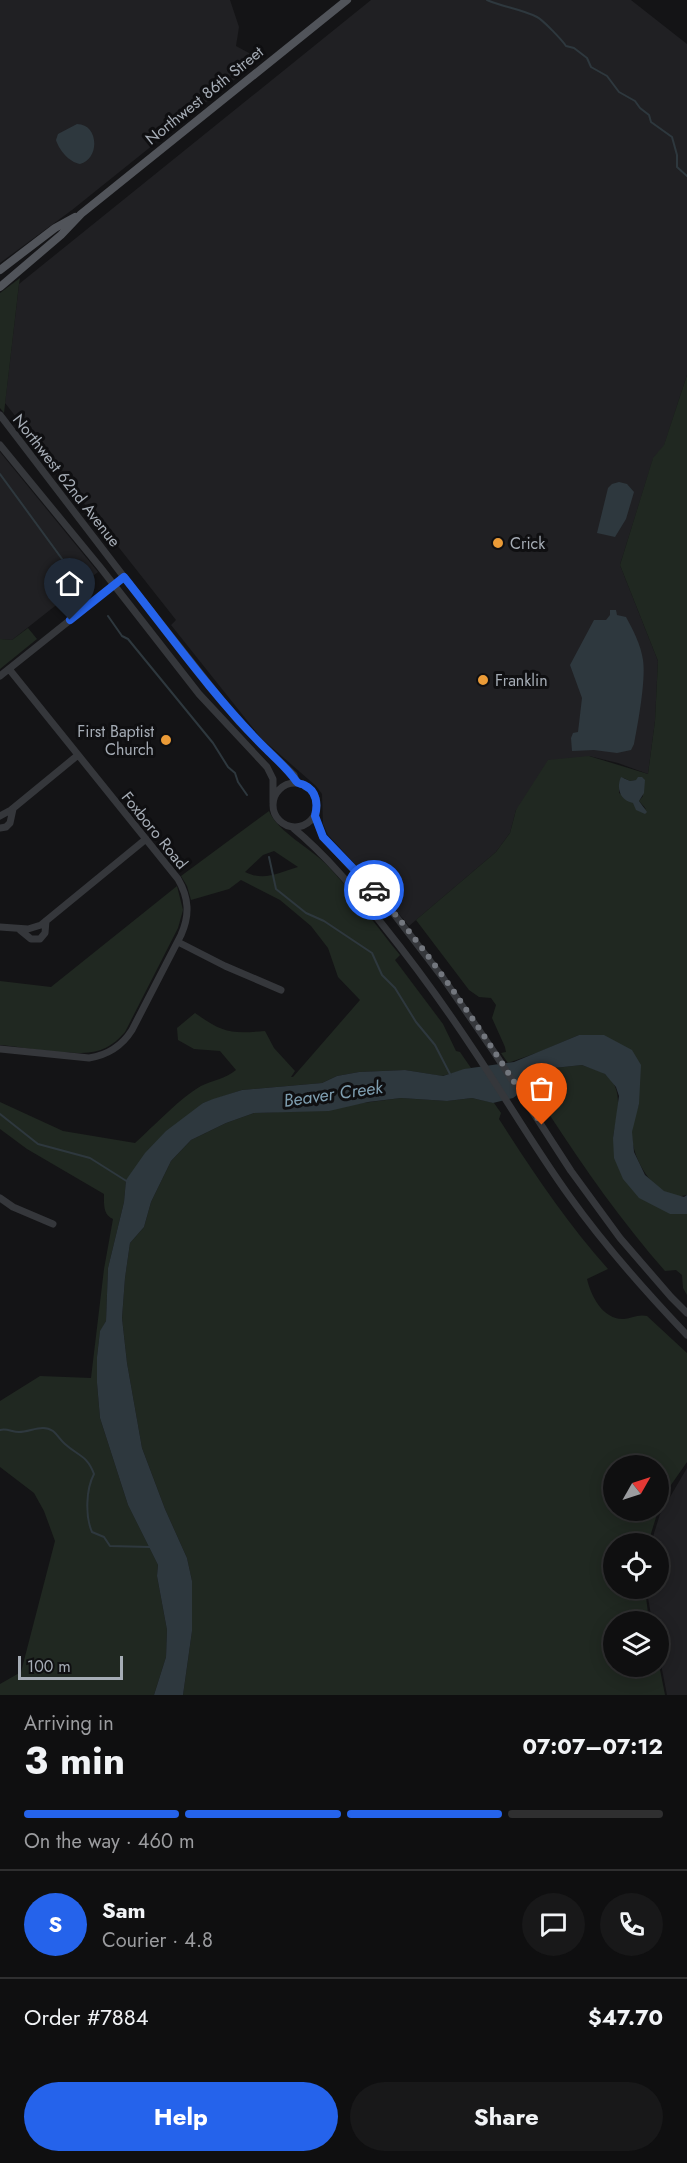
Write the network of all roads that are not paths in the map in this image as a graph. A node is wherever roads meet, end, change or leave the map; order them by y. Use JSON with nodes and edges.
{"nodes":[{"id":1,"x":347,"y":0,"type":"edge"},
{"id":2,"x":81,"y":214,"type":"junction"},
{"id":3,"x":0,"y":270,"type":"edge"},
{"id":4,"x":0,"y":287,"type":"edge"},
{"id":5,"x":0,"y":415,"type":"edge"},
{"id":6,"x":0,"y":445,"type":"edge"},
{"id":7,"x":124,"y":577,"type":"junction"},
{"id":8,"x":114,"y":585,"type":"junction"},
{"id":9,"x":9,"y":669,"type":"junction"},
{"id":10,"x":0,"y":676,"type":"edge"},
{"id":11,"x":78,"y":755,"type":"junction"},
{"id":12,"x":297,"y":783,"type":"junction"},
{"id":13,"x":273,"y":802,"type":"junction"},
{"id":14,"x":13,"y":809,"type":"junction"},
{"id":15,"x":0,"y":816,"type":"edge"},
{"id":16,"x":315,"y":816,"type":"junction"},
{"id":17,"x":292,"y":827,"type":"junction"},
{"id":18,"x":0,"y":828,"type":"edge"},
{"id":19,"x":146,"y":839,"type":"junction"},
{"id":20,"x":46,"y":921,"type":"junction"},
{"id":21,"x":0,"y":927,"type":"edge"},
{"id":22,"x":20,"y":930,"type":"junction"},
{"id":23,"x":178,"y":942,"type":"junction"},
{"id":24,"x":281,"y":990,"type":"dead end"},
{"id":25,"x":0,"y":1049,"type":"edge"},
{"id":26,"x":0,"y":1198,"type":"edge"},
{"id":27,"x":53,"y":1224,"type":"dead end"},
{"id":28,"x":687,"y":1313,"type":"edge"},
{"id":29,"x":687,"y":1335,"type":"edge"}],
"edges":[{"from":1,"to":2,"type":"main road","name":"Northwest 86th Street"},
{"from":2,"to":3,"type":"main road","name":"Northwest 86th Street"},
{"from":2,"to":4,"type":"main road","name":"Northwest 86th Street"},
{"from":5,"to":7,"type":"street","name":"Northwest 62nd Avenue"},
{"from":6,"to":8,"type":"street","name":"Northwest 62nd Avenue"},
{"from":7,"to":8,"type":"street"},
{"from":7,"to":12,"type":"street","name":"Northwest 62nd Avenue"},
{"from":8,"to":9,"type":"street"},
{"from":8,"to":13,"type":"street","name":"Northwest 62nd Avenue"},
{"from":9,"to":10,"type":"street"},
{"from":9,"to":11,"type":"street","name":"Foxboro Road"},
{"from":11,"to":14,"type":"street"},
{"from":11,"to":19,"type":"street","name":"Foxboro Road"},
{"from":12,"to":13,"type":"street"},
{"from":12,"to":16,"type":"street"},
{"from":13,"to":17,"type":"street"},
{"from":14,"to":15,"type":"street"},
{"from":14,"to":18,"type":"street"},
{"from":16,"to":17,"type":"street"},
{"from":16,"to":28,"type":"street"},
{"from":17,"to":29,"type":"street"},
{"from":19,"to":20,"type":"street"},
{"from":19,"to":23,"type":"street","name":"Foxboro Road"},
{"from":20,"to":22,"type":"street"},
{"from":20,"to":22,"type":"street"},
{"from":21,"to":22,"type":"street"},
{"from":23,"to":24,"type":"street"},
{"from":23,"to":25,"type":"street","name":"Foxboro Road"},
{"from":26,"to":27,"type":"street"}]}
